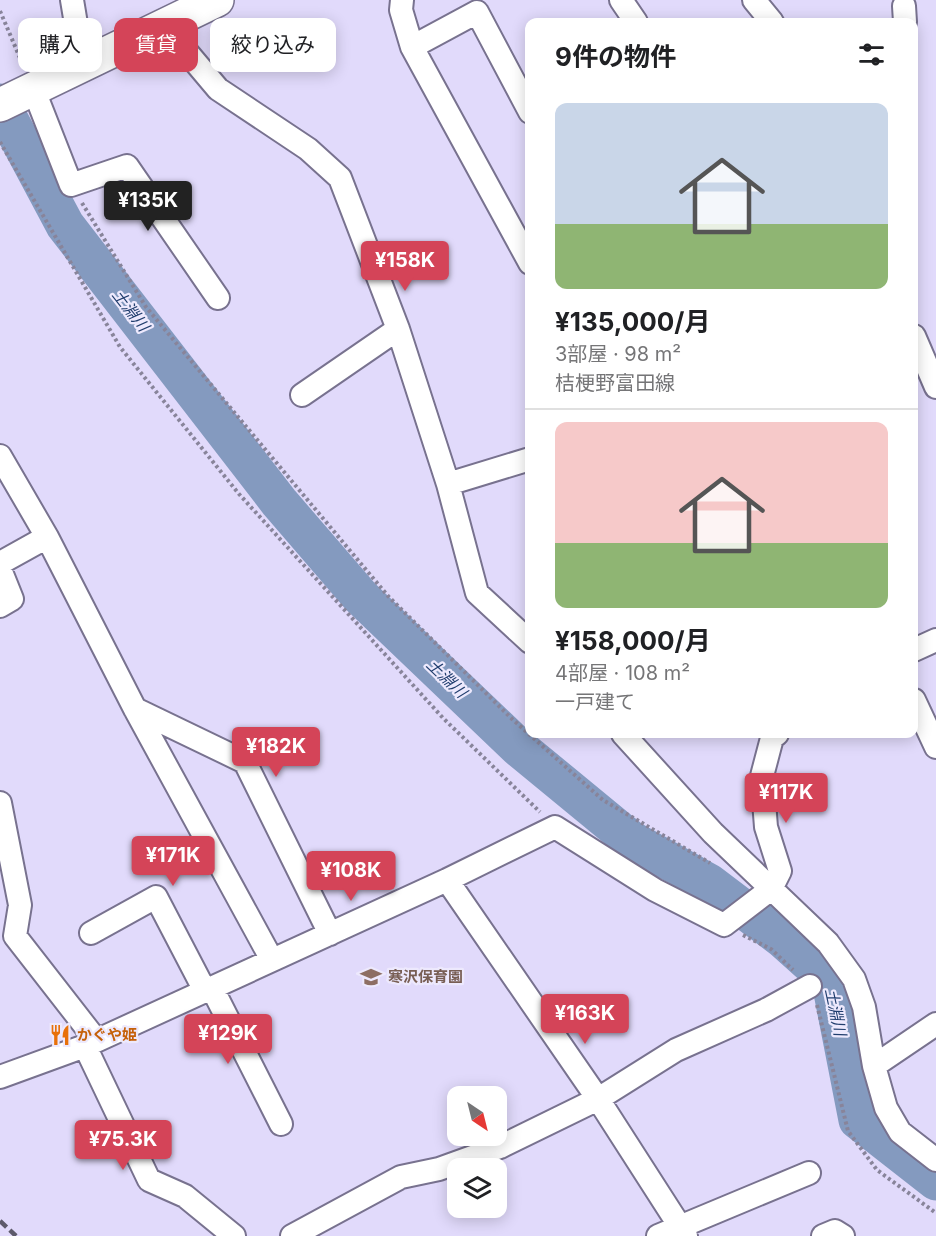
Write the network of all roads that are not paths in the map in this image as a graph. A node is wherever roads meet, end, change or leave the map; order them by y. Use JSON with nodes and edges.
{"nodes":[{"id":1,"x":72,"y":0,"type":"edge"},
{"id":2,"x":402,"y":0,"type":"edge"},
{"id":3,"x":621,"y":0,"type":"edge"},
{"id":4,"x":754,"y":0,"type":"edge"},
{"id":5,"x":189,"y":9,"type":"edge"},
{"id":6,"x":75,"y":18,"type":"edge"},
{"id":7,"x":633,"y":18,"type":"edge"},
{"id":8,"x":769,"y":18,"type":"edge"},
{"id":9,"x":412,"y":47,"type":"junction"},
{"id":10,"x":102,"y":54,"type":"edge"},
{"id":11,"x":66,"y":72,"type":"edge"},
{"id":12,"x":20,"y":94,"type":"edge"},
{"id":13,"x":525,"y":103,"type":"edge"},
{"id":14,"x":525,"y":253,"type":"edge"},
{"id":15,"x":218,"y":298,"type":"dead end"},
{"id":16,"x":398,"y":329,"type":"junction"},
{"id":17,"x":918,"y":345,"type":"edge"},
{"id":18,"x":936,"y":387,"type":"edge"},
{"id":19,"x":302,"y":395,"type":"dead end"},
{"id":20,"x":0,"y":456,"type":"edge"},
{"id":21,"x":525,"y":460,"type":"edge"},
{"id":22,"x":448,"y":483,"type":"junction"},
{"id":23,"x":47,"y":537,"type":"junction"},
{"id":24,"x":0,"y":563,"type":"edge"},
{"id":25,"x":0,"y":568,"type":"edge"},
{"id":26,"x":0,"y":606,"type":"edge"},
{"id":27,"x":525,"y":637,"type":"edge"},
{"id":28,"x":936,"y":640,"type":"edge"},
{"id":29,"x":918,"y":648,"type":"edge"},
{"id":30,"x":135,"y":709,"type":"junction"},
{"id":31,"x":918,"y":709,"type":"edge"},
{"id":32,"x":627,"y":738,"type":"edge"},
{"id":33,"x":772,"y":738,"type":"edge"},
{"id":34,"x":936,"y":747,"type":"edge"},
{"id":35,"x":0,"y":803,"type":"edge"},
{"id":36,"x":447,"y":880,"type":"junction"},
{"id":37,"x":764,"y":894,"type":"junction"},
{"id":38,"x":91,"y":933,"type":"dead end"},
{"id":39,"x":330,"y":934,"type":"junction"},
{"id":40,"x":272,"y":960,"type":"junction"},
{"id":41,"x":810,"y":986,"type":"road end"},
{"id":42,"x":208,"y":989,"type":"junction"},
{"id":43,"x":936,"y":1024,"type":"edge"},
{"id":44,"x":91,"y":1043,"type":"junction"},
{"id":45,"x":874,"y":1066,"type":"junction"},
{"id":46,"x":0,"y":1077,"type":"edge"},
{"id":47,"x":598,"y":1099,"type":"junction"},
{"id":48,"x":281,"y":1124,"type":"dead end"},
{"id":49,"x":936,"y":1160,"type":"edge"},
{"id":50,"x":809,"y":1173,"type":"dead end"},
{"id":51,"x":683,"y":1231,"type":"edge"},
{"id":52,"x":234,"y":1236,"type":"edge"},
{"id":53,"x":292,"y":1236,"type":"edge"},
{"id":54,"x":658,"y":1236,"type":"edge"},
{"id":55,"x":823,"y":1236,"type":"edge"},
{"id":56,"x":843,"y":1236,"type":"edge"}],
"edges":[{"from":1,"to":6,"type":"street"},
{"from":2,"to":9,"type":"street"},
{"from":3,"to":7,"type":"street"},
{"from":4,"to":8,"type":"street"},
{"from":5,"to":10,"type":"main road"},
{"from":5,"to":16,"type":"street"},
{"from":9,"to":13,"type":"street"},
{"from":9,"to":14,"type":"street"},
{"from":11,"to":12,"type":"main road"},
{"from":12,"to":15,"type":"street"},
{"from":16,"to":19,"type":"street"},
{"from":16,"to":22,"type":"street"},
{"from":17,"to":18,"type":"street"},
{"from":20,"to":23,"type":"street"},
{"from":21,"to":22,"type":"street"},
{"from":22,"to":27,"type":"street"},
{"from":23,"to":24,"type":"street"},
{"from":23,"to":30,"type":"street"},
{"from":25,"to":26,"type":"street"},
{"from":28,"to":29,"type":"street"},
{"from":30,"to":39,"type":"street"},
{"from":30,"to":40,"type":"street"},
{"from":31,"to":34,"type":"street"},
{"from":32,"to":37,"type":"street"},
{"from":33,"to":37,"type":"street"},
{"from":35,"to":44,"type":"street"},
{"from":36,"to":37,"type":"street"},
{"from":36,"to":39,"type":"street"},
{"from":36,"to":47,"type":"street"},
{"from":37,"to":45,"type":"street"},
{"from":38,"to":42,"type":"street"},
{"from":39,"to":40,"type":"street"},
{"from":40,"to":42,"type":"street"},
{"from":41,"to":47,"type":"street"},
{"from":42,"to":44,"type":"street"},
{"from":42,"to":48,"type":"street"},
{"from":43,"to":45,"type":"street"},
{"from":44,"to":46,"type":"street"},
{"from":44,"to":52,"type":"street"},
{"from":45,"to":49,"type":"street"},
{"from":47,"to":51,"type":"street"},
{"from":47,"to":53,"type":"street"},
{"from":50,"to":51,"type":"street"},
{"from":51,"to":54,"type":"street"},
{"from":55,"to":56,"type":"street"}]}
